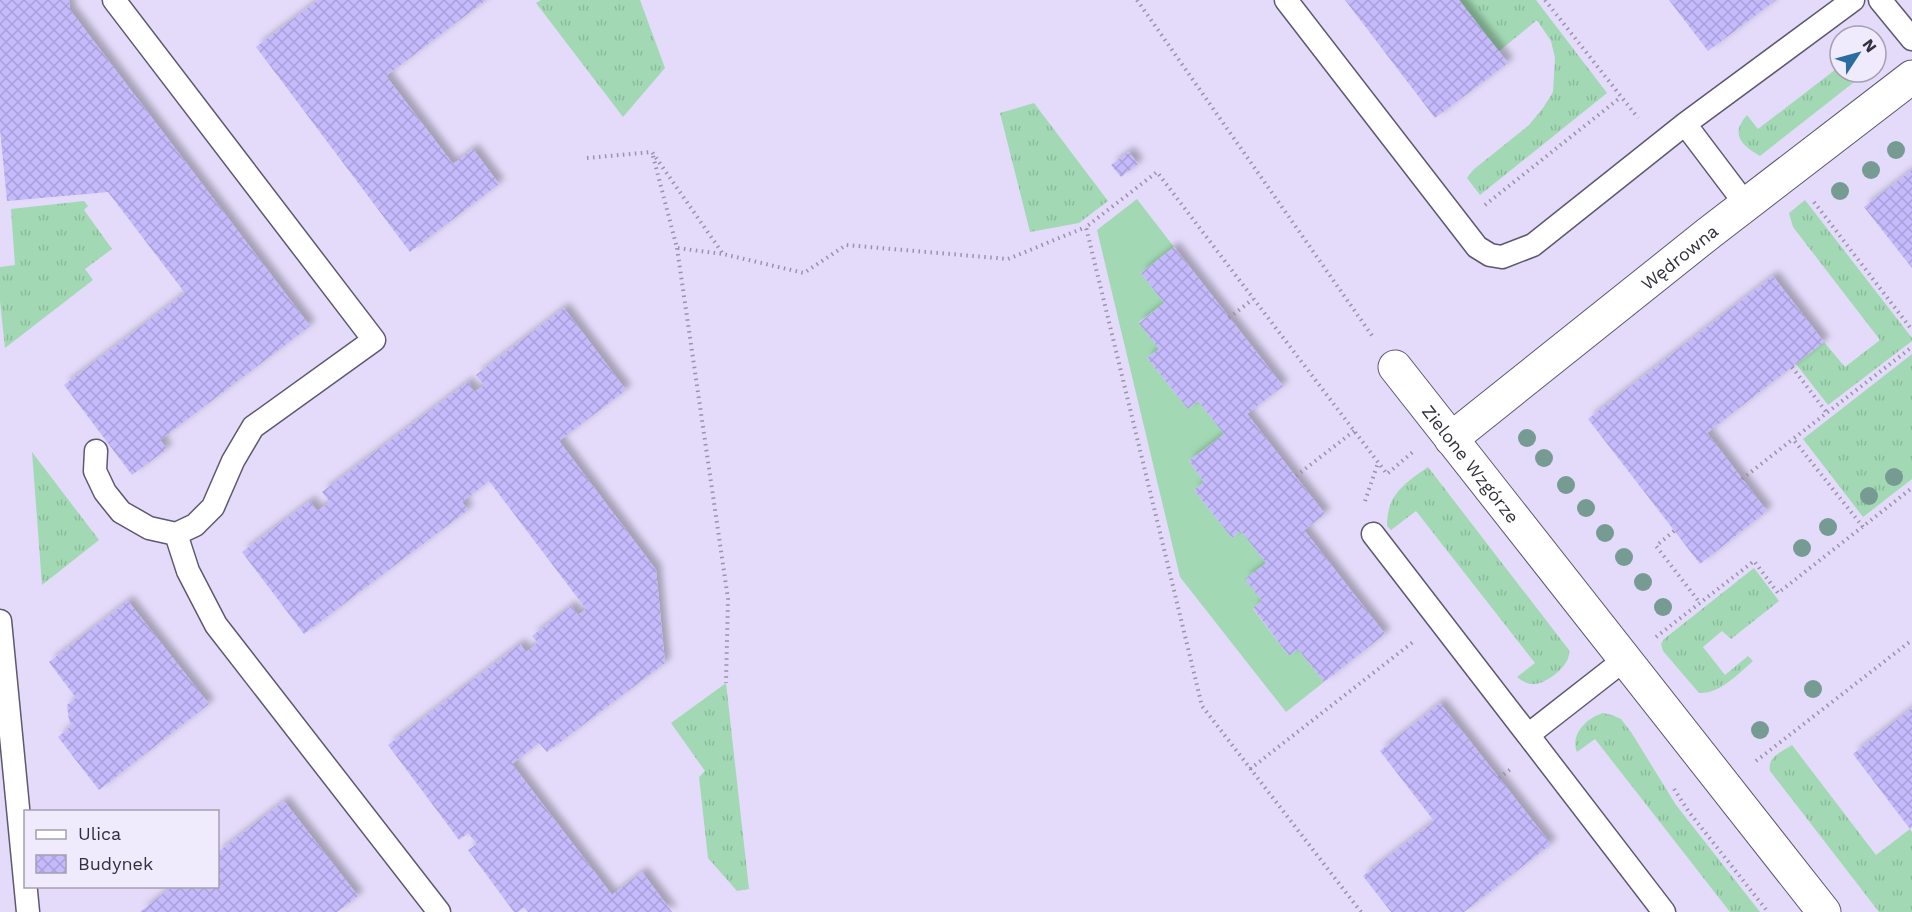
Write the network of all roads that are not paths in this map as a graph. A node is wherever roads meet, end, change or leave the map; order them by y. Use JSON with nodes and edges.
{"nodes":[{"id":1,"x":114,"y":0,"type":"edge"},
{"id":2,"x":1286,"y":0,"type":"edge"},
{"id":3,"x":1853,"y":0,"type":"edge"},
{"id":4,"x":1880,"y":0,"type":"edge"},
{"id":5,"x":1912,"y":39,"type":"edge"},
{"id":6,"x":1912,"y":77,"type":"edge"},
{"id":7,"x":1685,"y":124,"type":"junction"},
{"id":8,"x":1747,"y":206,"type":"junction"},
{"id":9,"x":1395,"y":367,"type":"road end"},
{"id":10,"x":1451,"y":439,"type":"junction"},
{"id":11,"x":96,"y":451,"type":"dead end"},
{"id":12,"x":176,"y":534,"type":"junction"},
{"id":13,"x":1373,"y":534,"type":"dead end"},
{"id":14,"x":0,"y":621,"type":"edge"},
{"id":15,"x":1623,"y":660,"type":"junction"},
{"id":16,"x":1528,"y":735,"type":"junction"},
{"id":17,"x":24,"y":850,"type":"edge"},
{"id":18,"x":26,"y":888,"type":"edge"},
{"id":19,"x":28,"y":912,"type":"edge"},
{"id":20,"x":439,"y":912,"type":"edge"},
{"id":21,"x":1664,"y":912,"type":"edge"},
{"id":22,"x":1824,"y":912,"type":"edge"}],
"edges":[{"from":1,"to":12,"type":"lane"},
{"from":2,"to":7,"type":"lane"},
{"from":3,"to":7,"type":"lane"},
{"from":4,"to":5,"type":"lane"},
{"from":6,"to":8,"type":"street","name":"Wędrowna"},
{"from":7,"to":8,"type":"lane"},
{"from":8,"to":10,"type":"street","name":"Wędrowna"},
{"from":9,"to":10,"type":"street","name":"Zielone Wzgórze"},
{"from":10,"to":15,"type":"street","name":"Zielone Wzgórze"},
{"from":11,"to":12,"type":"lane"},
{"from":12,"to":20,"type":"lane"},
{"from":13,"to":16,"type":"lane"},
{"from":14,"to":17,"type":"lane"},
{"from":15,"to":16,"type":"lane"},
{"from":15,"to":22,"type":"street","name":"Zielone Wzgórze"},
{"from":16,"to":21,"type":"lane"},
{"from":18,"to":19,"type":"lane"}]}
